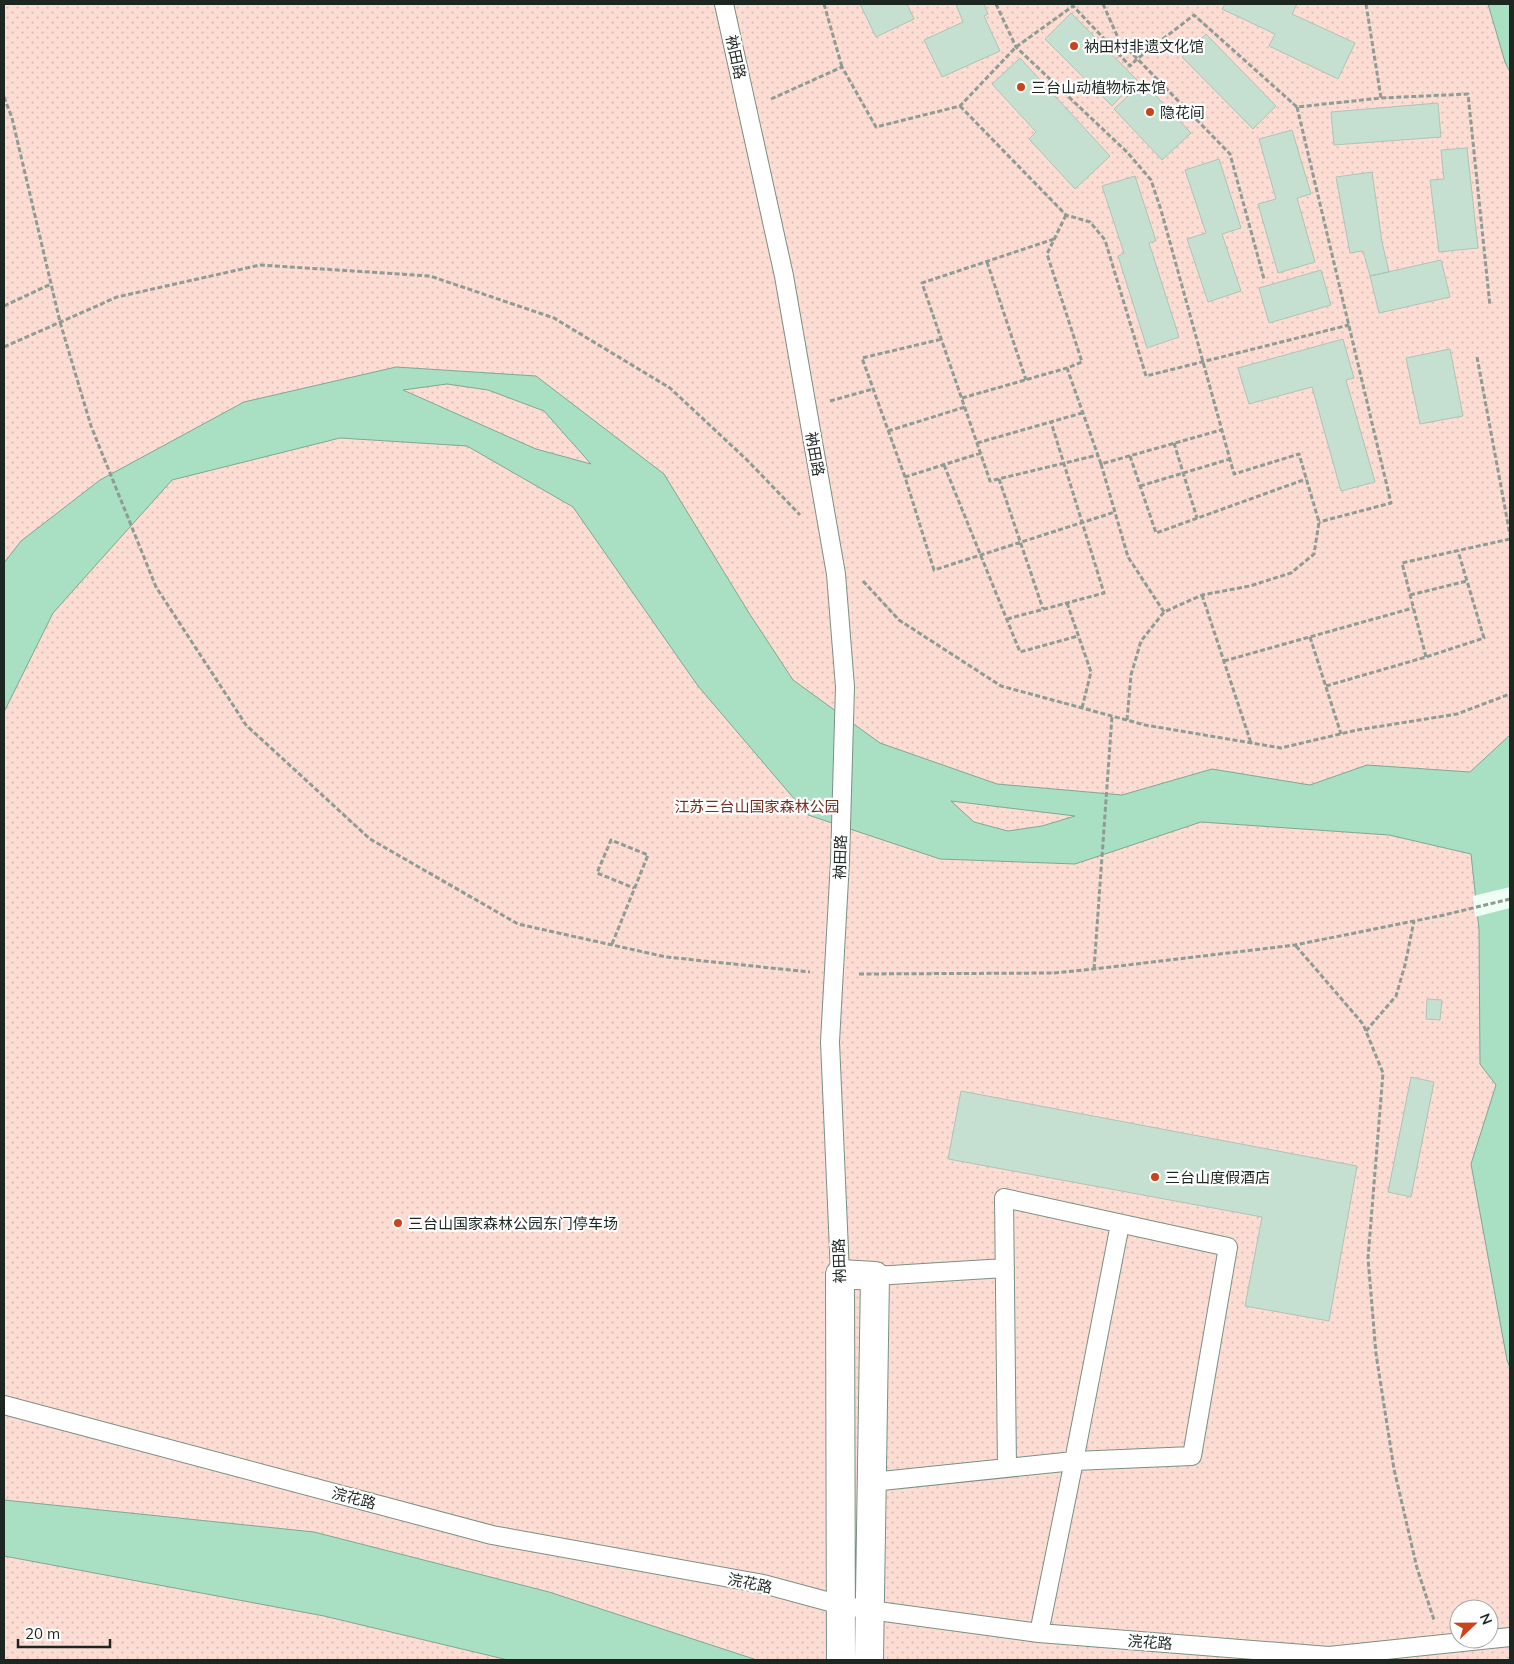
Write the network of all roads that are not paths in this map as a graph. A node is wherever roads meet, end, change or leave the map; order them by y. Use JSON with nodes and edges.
{"nodes":[{"id":1,"x":724,"y":4,"type":"edge"},
{"id":2,"x":1120,"y":1224,"type":"junction"},
{"id":3,"x":1005,"y":1268,"type":"junction"},
{"id":4,"x":840,"y":1274,"type":"junction"},
{"id":5,"x":876,"y":1276,"type":"junction"},
{"id":6,"x":4,"y":1406,"type":"edge"},
{"id":7,"x":1074,"y":1461,"type":"junction"},
{"id":8,"x":1007,"y":1468,"type":"junction"},
{"id":9,"x":872,"y":1482,"type":"junction"},
{"id":10,"x":841,"y":1605,"type":"junction"},
{"id":11,"x":870,"y":1610,"type":"junction"},
{"id":12,"x":1038,"y":1633,"type":"junction"},
{"id":13,"x":1509,"y":1637,"type":"edge"},
{"id":14,"x":870,"y":1652,"type":"edge"},
{"id":15,"x":841,"y":1655,"type":"edge"}],
"edges":[{"from":1,"to":4,"type":"lane","name":"衲田路"},
{"from":2,"to":3,"type":"lane"},
{"from":2,"to":7,"type":"lane"},
{"from":2,"to":7,"type":"lane"},
{"from":3,"to":5,"type":"lane"},
{"from":3,"to":8,"type":"lane"},
{"from":4,"to":5,"type":"street"},
{"from":4,"to":10,"type":"street","name":"衲田路"},
{"from":5,"to":9,"type":"street"},
{"from":6,"to":10,"type":"lane","name":"浣花路"},
{"from":7,"to":8,"type":"lane"},
{"from":7,"to":12,"type":"lane"},
{"from":8,"to":9,"type":"lane"},
{"from":9,"to":11,"type":"street"},
{"from":10,"to":11,"type":"lane","name":"浣花路"},
{"from":10,"to":15,"type":"street","name":"衲田路"},
{"from":11,"to":12,"type":"lane","name":"浣花路"},
{"from":11,"to":14,"type":"street"},
{"from":12,"to":13,"type":"lane","name":"浣花路"}]}
